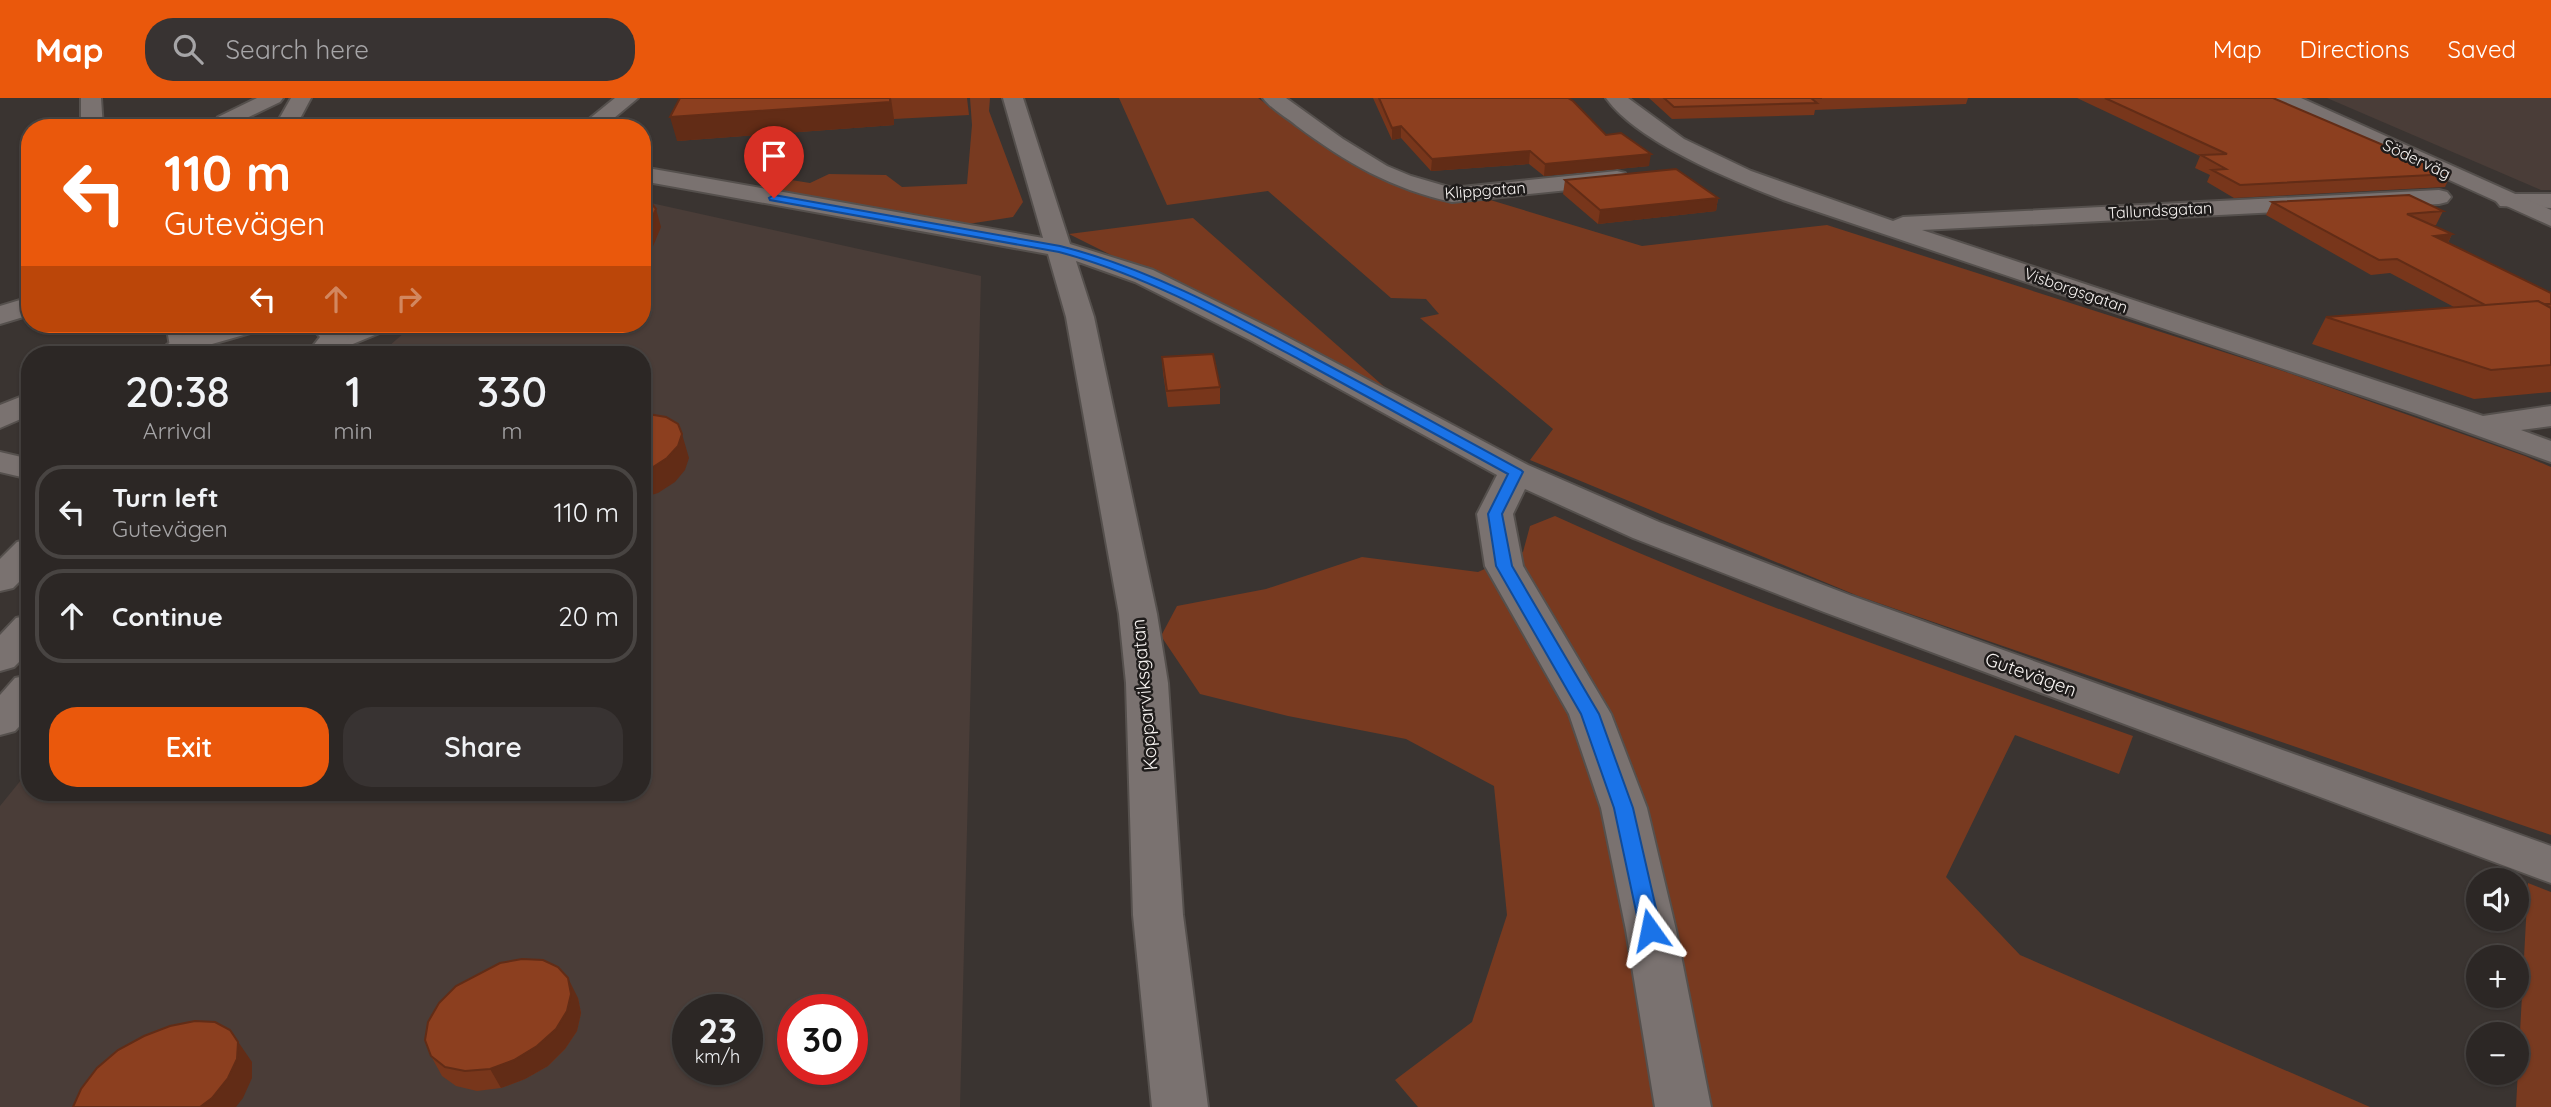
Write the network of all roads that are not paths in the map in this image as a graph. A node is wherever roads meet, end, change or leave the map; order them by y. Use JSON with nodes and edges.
{"nodes":[{"id":1,"x":91,"y":98,"type":"edge"},
{"id":2,"x":273,"y":98,"type":"edge"},
{"id":3,"x":301,"y":98,"type":"edge"},
{"id":4,"x":1013,"y":98,"type":"edge"},
{"id":5,"x":1273,"y":98,"type":"edge"},
{"id":6,"x":1616,"y":98,"type":"edge"},
{"id":7,"x":2284,"y":98,"type":"edge"},
{"id":8,"x":238,"y":99,"type":"edge"},
{"id":9,"x":637,"y":102,"type":"edge"},
{"id":10,"x":92,"y":119,"type":"edge"},
{"id":11,"x":226,"y":119,"type":"edge"},
{"id":12,"x":233,"y":119,"type":"edge"},
{"id":13,"x":289,"y":119,"type":"edge"},
{"id":14,"x":605,"y":119,"type":"edge"},
{"id":15,"x":623,"y":119,"type":"edge"},
{"id":16,"x":1723,"y":167,"type":"junction"},
{"id":17,"x":1683,"y":172,"type":"edge"},
{"id":18,"x":651,"y":176,"type":"edge"},
{"id":19,"x":1642,"y":176,"type":"edge"},
{"id":20,"x":2440,"y":197,"type":"dead end"},
{"id":21,"x":2508,"y":201,"type":"junction"},
{"id":22,"x":2551,"y":201,"type":"edge"},
{"id":23,"x":2551,"y":219,"type":"edge"},
{"id":24,"x":1880,"y":226,"type":"junction"},
{"id":25,"x":1060,"y":249,"type":"junction"},
{"id":26,"x":21,"y":308,"type":"edge"},
{"id":27,"x":0,"y":316,"type":"edge"},
{"id":28,"x":218,"y":333,"type":"edge"},
{"id":29,"x":348,"y":333,"type":"edge"},
{"id":30,"x":326,"y":340,"type":"edge"},
{"id":31,"x":179,"y":346,"type":"edge"},
{"id":32,"x":21,"y":407,"type":"edge"},
{"id":33,"x":2551,"y":416,"type":"edge"},
{"id":34,"x":0,"y":418,"type":"edge"},
{"id":35,"x":2482,"y":426,"type":"junction"},
{"id":36,"x":2551,"y":452,"type":"edge"},
{"id":37,"x":0,"y":462,"type":"edge"},
{"id":38,"x":21,"y":467,"type":"edge"},
{"id":39,"x":1516,"y":472,"type":"junction"},
{"id":40,"x":21,"y":559,"type":"edge"},
{"id":41,"x":0,"y":580,"type":"edge"},
{"id":42,"x":21,"y":636,"type":"edge"},
{"id":43,"x":0,"y":658,"type":"edge"},
{"id":44,"x":21,"y":698,"type":"edge"},
{"id":45,"x":0,"y":721,"type":"edge"},
{"id":46,"x":2551,"y":865,"type":"edge"},
{"id":47,"x":1180,"y":1107,"type":"edge"},
{"id":48,"x":1683,"y":1107,"type":"edge"}],
"edges":[{"from":1,"to":10,"type":"street"},
{"from":2,"to":12,"type":"street"},
{"from":3,"to":13,"type":"street"},
{"from":4,"to":25,"type":"street","name":"Kopparviksgatan"},
{"from":5,"to":19,"type":"street","name":"Klippgatan"},
{"from":6,"to":16,"type":"street","name":"Visborgsgatan"},
{"from":7,"to":21,"type":"street","name":"Söderväg"},
{"from":8,"to":11,"type":"street"},
{"from":9,"to":14,"type":"street"},
{"from":9,"to":15,"type":"street"},
{"from":16,"to":17,"type":"street"},
{"from":16,"to":24,"type":"street","name":"Visborgsgatan"},
{"from":18,"to":25,"type":"street"},
{"from":20,"to":24,"type":"street","name":"Tallundsgatan"},
{"from":21,"to":22,"type":"street"},
{"from":21,"to":23,"type":"street","name":"Söderväg"},
{"from":24,"to":35,"type":"street","name":"Visborgsgatan"},
{"from":25,"to":39,"type":"street","name":"Gutevägen"},
{"from":25,"to":47,"type":"street","name":"Kopparviksgatan"},
{"from":26,"to":27,"type":"street"},
{"from":28,"to":31,"type":"street"},
{"from":29,"to":30,"type":"street"},
{"from":32,"to":34,"type":"street"},
{"from":33,"to":35,"type":"street"},
{"from":35,"to":36,"type":"street","name":"Visborgsgatan"},
{"from":37,"to":38,"type":"street"},
{"from":39,"to":46,"type":"street","name":"Gutevägen"},
{"from":39,"to":48,"type":"street"},
{"from":40,"to":41,"type":"street"},
{"from":42,"to":43,"type":"street"},
{"from":44,"to":45,"type":"street"}]}
